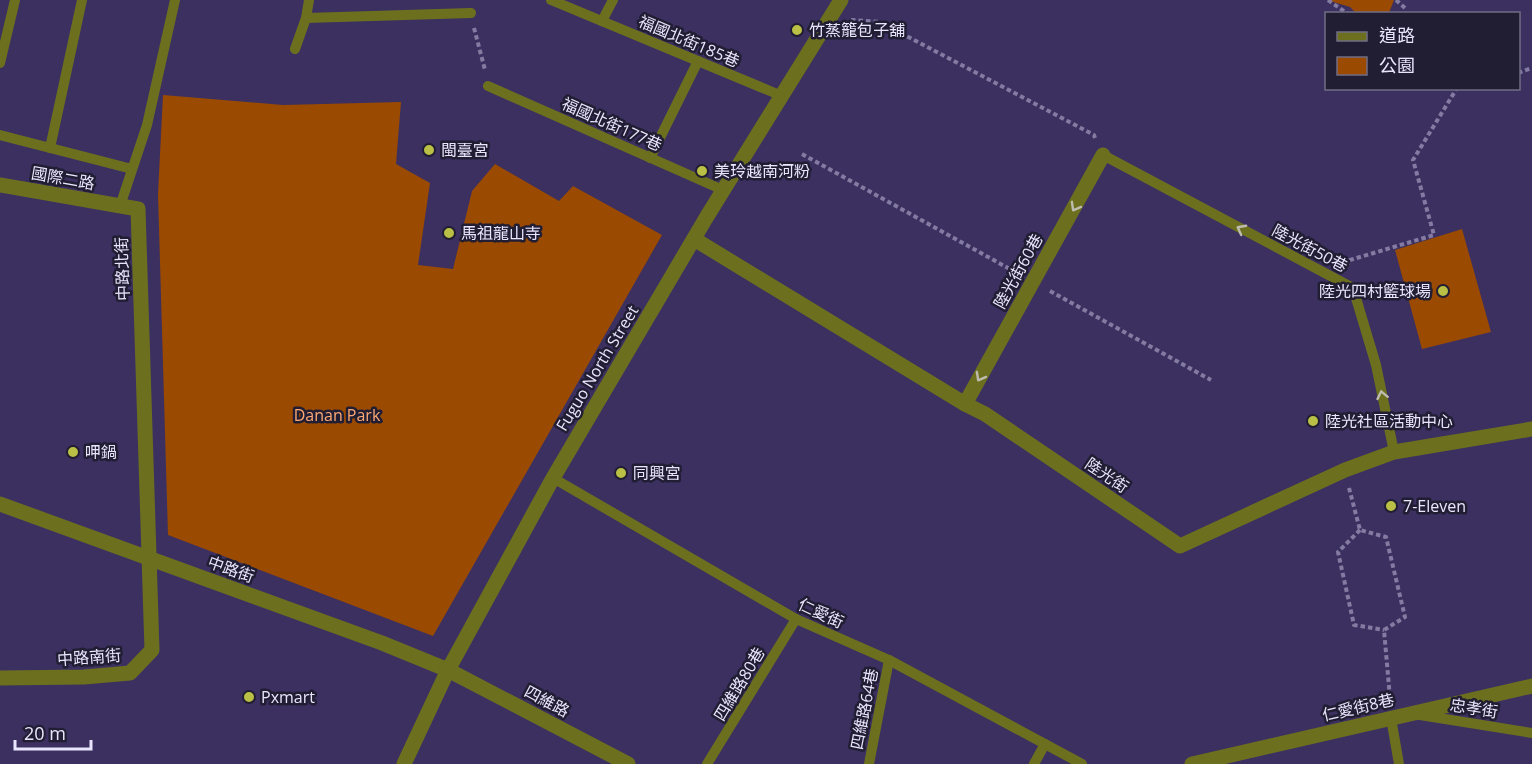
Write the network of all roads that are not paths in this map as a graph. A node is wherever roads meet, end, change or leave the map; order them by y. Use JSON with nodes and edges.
{"nodes":[{"id":1,"x":82,"y":0,"type":"edge"},
{"id":2,"x":175,"y":0,"type":"edge"},
{"id":3,"x":309,"y":0,"type":"edge"},
{"id":4,"x":551,"y":0,"type":"edge"},
{"id":5,"x":613,"y":0,"type":"edge"},
{"id":6,"x":841,"y":0,"type":"edge"},
{"id":7,"x":14,"y":5,"type":"edge"},
{"id":8,"x":0,"y":7,"type":"edge"},
{"id":9,"x":471,"y":13,"type":"road end"},
{"id":10,"x":306,"y":18,"type":"junction"},
{"id":11,"x":602,"y":21,"type":"junction"},
{"id":12,"x":296,"y":49,"type":"dead end"},
{"id":13,"x":698,"y":61,"type":"junction"},
{"id":14,"x":0,"y":63,"type":"edge"},
{"id":15,"x":488,"y":86,"type":"road end"},
{"id":16,"x":782,"y":96,"type":"junction"},
{"id":17,"x":0,"y":135,"type":"edge"},
{"id":18,"x":50,"y":148,"type":"junction"},
{"id":19,"x":1103,"y":155,"type":"joint"},
{"id":20,"x":650,"y":158,"type":"junction"},
{"id":21,"x":132,"y":169,"type":"junction"},
{"id":22,"x":0,"y":185,"type":"edge"},
{"id":23,"x":723,"y":190,"type":"junction"},
{"id":24,"x":120,"y":206,"type":"junction"},
{"id":25,"x":694,"y":239,"type":"junction"},
{"id":26,"x":965,"y":404,"type":"junction"},
{"id":27,"x":1532,"y":429,"type":"edge"},
{"id":28,"x":1394,"y":452,"type":"junction"},
{"id":29,"x":553,"y":478,"type":"junction"},
{"id":30,"x":0,"y":504,"type":"edge"},
{"id":31,"x":150,"y":559,"type":"junction"},
{"id":32,"x":796,"y":619,"type":"junction"},
{"id":33,"x":889,"y":660,"type":"junction"},
{"id":34,"x":448,"y":670,"type":"junction"},
{"id":35,"x":0,"y":678,"type":"edge"},
{"id":36,"x":1532,"y":686,"type":"edge"},
{"id":37,"x":1412,"y":713,"type":"junction"},
{"id":38,"x":1391,"y":718,"type":"junction"},
{"id":39,"x":1532,"y":733,"type":"edge"},
{"id":40,"x":1045,"y":744,"type":"junction"},
{"id":41,"x":404,"y":764,"type":"edge"},
{"id":42,"x":628,"y":764,"type":"edge"},
{"id":43,"x":707,"y":764,"type":"edge"},
{"id":44,"x":869,"y":764,"type":"edge"},
{"id":45,"x":1034,"y":764,"type":"edge"},
{"id":46,"x":1082,"y":764,"type":"edge"},
{"id":47,"x":1192,"y":764,"type":"edge"},
{"id":48,"x":1400,"y":764,"type":"edge"}],
"edges":[{"from":1,"to":18,"type":"lane"},
{"from":2,"to":21,"type":"lane"},
{"from":3,"to":10,"type":"lane"},
{"from":4,"to":11,"type":"lane","name":"福國北街185巷"},
{"from":5,"to":11,"type":"lane"},
{"from":6,"to":16,"type":"street","name":"Fuguo North Street"},
{"from":7,"to":8,"type":"lane"},
{"from":7,"to":14,"type":"lane"},
{"from":9,"to":10,"type":"lane"},
{"from":10,"to":12,"type":"lane"},
{"from":11,"to":13,"type":"lane","name":"福國北街185巷"},
{"from":13,"to":16,"type":"lane","name":"福國北街185巷"},
{"from":13,"to":20,"type":"lane"},
{"from":15,"to":20,"type":"lane","name":"福國北街177巷"},
{"from":16,"to":23,"type":"street","name":"Fuguo North Street"},
{"from":17,"to":18,"type":"lane"},
{"from":18,"to":21,"type":"lane"},
{"from":19,"to":26,"type":"street","name":"陸光街60巷","one_way":true},
{"from":28,"to":19,"type":"lane","name":"陸光街50巷","one_way":true},
{"from":20,"to":23,"type":"lane","name":"福國北街177巷"},
{"from":21,"to":24,"type":"lane"},
{"from":22,"to":24,"type":"street","name":"國際二路"},
{"from":23,"to":25,"type":"street","name":"Fuguo North Street"},
{"from":24,"to":31,"type":"street","name":"中路北街"},
{"from":25,"to":26,"type":"street","name":"陸光街"},
{"from":25,"to":29,"type":"street","name":"Fuguo North Street"},
{"from":26,"to":28,"type":"street","name":"陸光街"},
{"from":27,"to":28,"type":"street","name":"陸光街"},
{"from":29,"to":32,"type":"lane","name":"仁愛街"},
{"from":29,"to":34,"type":"street","name":"Fuguo North Street"},
{"from":30,"to":31,"type":"street","name":"中路街"},
{"from":31,"to":34,"type":"street","name":"中路街"},
{"from":31,"to":35,"type":"street","name":"中路南街"},
{"from":32,"to":33,"type":"lane","name":"仁愛街"},
{"from":32,"to":43,"type":"lane","name":"四維路80巷"},
{"from":33,"to":40,"type":"lane","name":"仁愛街"},
{"from":33,"to":44,"type":"lane","name":"四維路64巷"},
{"from":34,"to":41,"type":"street","name":"Fuguo North Street"},
{"from":34,"to":42,"type":"street","name":"四維路"},
{"from":36,"to":37,"type":"street","name":"仁愛街8巷"},
{"from":37,"to":38,"type":"street","name":"仁愛街8巷"},
{"from":37,"to":39,"type":"lane","name":"忠孝街"},
{"from":38,"to":47,"type":"street","name":"仁愛街8巷"},
{"from":38,"to":48,"type":"lane"},
{"from":40,"to":45,"type":"lane"},
{"from":40,"to":46,"type":"lane","name":"仁愛街"}]}
